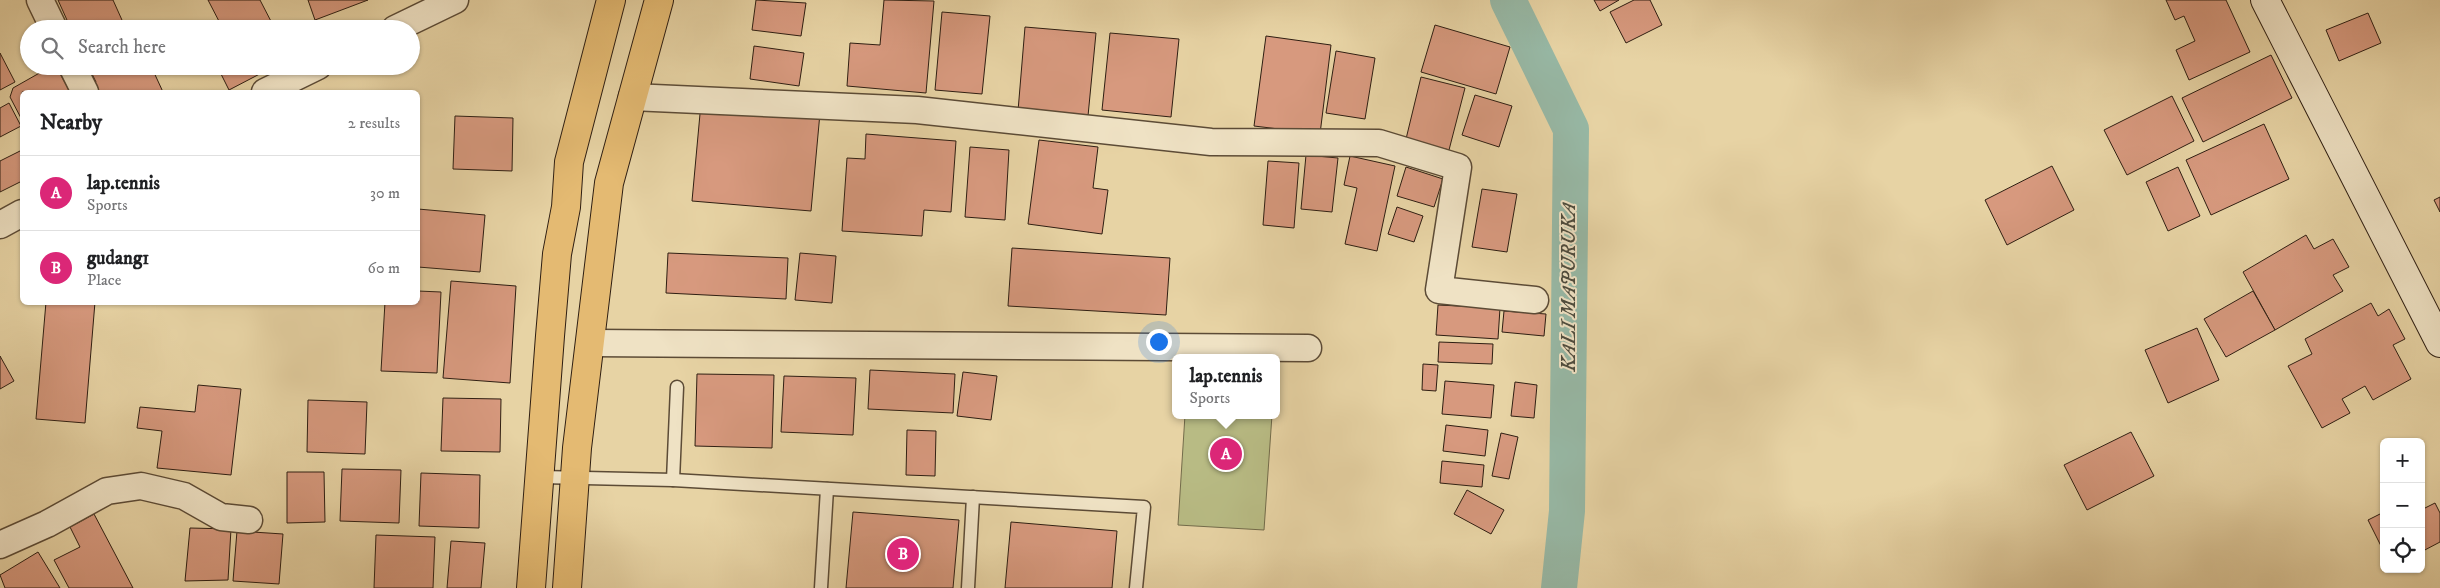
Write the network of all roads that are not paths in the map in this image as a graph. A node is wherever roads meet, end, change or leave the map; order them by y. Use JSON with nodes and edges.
{"nodes":[{"id":1,"x":40,"y":0,"type":"edge"},
{"id":2,"x":455,"y":0,"type":"edge"},
{"id":3,"x":611,"y":0,"type":"edge"},
{"id":4,"x":659,"y":0,"type":"edge"},
{"id":5,"x":2265,"y":0,"type":"edge"},
{"id":6,"x":50,"y":20,"type":"edge"},
{"id":7,"x":414,"y":20,"type":"edge"},
{"id":8,"x":76,"y":75,"type":"edge"},
{"id":9,"x":299,"y":75,"type":"edge"},
{"id":10,"x":84,"y":90,"type":"edge"},
{"id":11,"x":268,"y":90,"type":"edge"},
{"id":12,"x":632,"y":97,"type":"junction"},
{"id":13,"x":20,"y":215,"type":"edge"},
{"id":14,"x":0,"y":225,"type":"edge"},
{"id":15,"x":1536,"y":300,"type":"dead end"},
{"id":16,"x":592,"y":343,"type":"junction"},
{"id":17,"x":2440,"y":343,"type":"edge"},
{"id":18,"x":1308,"y":348,"type":"dead end"},
{"id":19,"x":677,"y":387,"type":"dead end"},
{"id":20,"x":541,"y":477,"type":"junction"},
{"id":21,"x":575,"y":477,"type":"junction"},
{"id":22,"x":672,"y":480,"type":"junction"},
{"id":23,"x":827,"y":489,"type":"junction"},
{"id":24,"x":974,"y":497,"type":"junction"},
{"id":25,"x":249,"y":520,"type":"dead end"},
{"id":26,"x":0,"y":545,"type":"edge"},
{"id":27,"x":532,"y":588,"type":"edge"},
{"id":28,"x":567,"y":588,"type":"edge"},
{"id":29,"x":821,"y":588,"type":"edge"},
{"id":30,"x":968,"y":588,"type":"edge"},
{"id":31,"x":1136,"y":588,"type":"edge"}],
"edges":[{"from":1,"to":6,"type":"street"},
{"from":2,"to":7,"type":"street"},
{"from":3,"to":20,"type":"highway"},
{"from":4,"to":12,"type":"highway"},
{"from":5,"to":17,"type":"street"},
{"from":8,"to":10,"type":"street"},
{"from":9,"to":11,"type":"street"},
{"from":12,"to":15,"type":"street"},
{"from":12,"to":16,"type":"highway"},
{"from":13,"to":14,"type":"street"},
{"from":16,"to":18,"type":"street"},
{"from":16,"to":21,"type":"highway"},
{"from":19,"to":22,"type":"lane"},
{"from":20,"to":21,"type":"lane"},
{"from":20,"to":27,"type":"highway"},
{"from":21,"to":22,"type":"lane"},
{"from":21,"to":28,"type":"highway"},
{"from":22,"to":23,"type":"lane"},
{"from":23,"to":24,"type":"lane"},
{"from":23,"to":29,"type":"lane"},
{"from":24,"to":30,"type":"lane"},
{"from":24,"to":31,"type":"lane"},
{"from":25,"to":26,"type":"street"}]}
